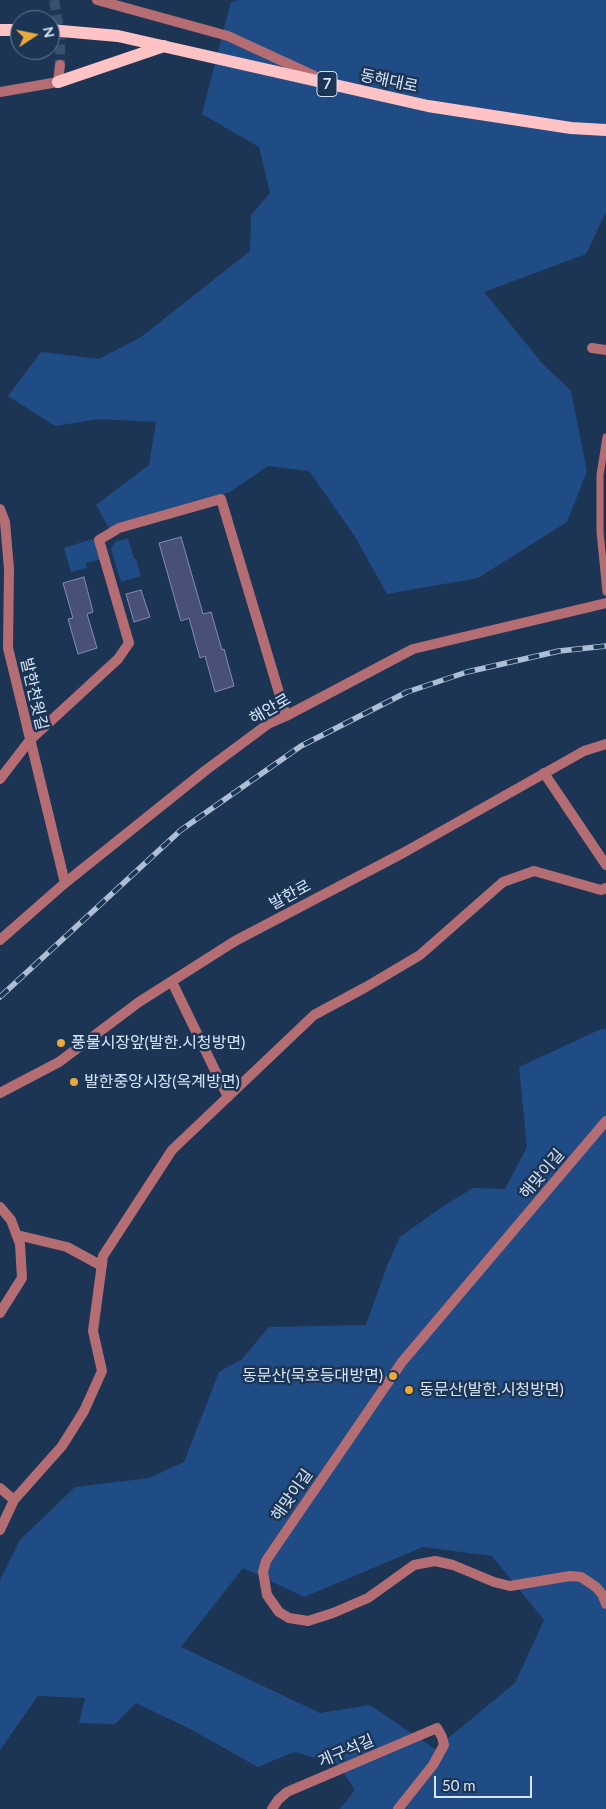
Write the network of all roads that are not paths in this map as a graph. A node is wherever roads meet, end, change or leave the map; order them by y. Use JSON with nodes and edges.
{"nodes":[{"id":1,"x":97,"y":0,"type":"edge"},
{"id":2,"x":60,"y":31,"type":"edge"},
{"id":3,"x":165,"y":46,"type":"junction"},
{"id":4,"x":60,"y":66,"type":"tunnel mouth"},
{"id":5,"x":58,"y":82,"type":"junction"},
{"id":6,"x":338,"y":86,"type":"junction"},
{"id":7,"x":0,"y":92,"type":"edge"},
{"id":8,"x":606,"y":130,"type":"edge"},
{"id":9,"x":592,"y":348,"type":"dead end"},
{"id":10,"x":606,"y":350,"type":"edge"},
{"id":11,"x":606,"y":437,"type":"edge"},
{"id":12,"x":0,"y":509,"type":"edge"},
{"id":13,"x":606,"y":592,"type":"edge"},
{"id":14,"x":606,"y":603,"type":"edge"},
{"id":15,"x":286,"y":716,"type":"junction"},
{"id":16,"x":30,"y":740,"type":"junction"},
{"id":17,"x":606,"y":744,"type":"edge"},
{"id":18,"x":544,"y":773,"type":"junction"},
{"id":19,"x":0,"y":779,"type":"edge"},
{"id":20,"x":606,"y":865,"type":"edge"},
{"id":21,"x":65,"y":883,"type":"junction"},
{"id":22,"x":606,"y":888,"type":"edge"},
{"id":23,"x":0,"y":940,"type":"edge"},
{"id":24,"x":172,"y":982,"type":"junction"},
{"id":25,"x":0,"y":1092,"type":"edge"},
{"id":26,"x":228,"y":1097,"type":"junction"},
{"id":27,"x":606,"y":1121,"type":"edge"},
{"id":28,"x":0,"y":1206,"type":"edge"},
{"id":29,"x":17,"y":1235,"type":"junction"},
{"id":30,"x":102,"y":1266,"type":"junction"},
{"id":31,"x":0,"y":1313,"type":"edge"},
{"id":32,"x":0,"y":1488,"type":"edge"},
{"id":33,"x":14,"y":1500,"type":"junction"},
{"id":34,"x":0,"y":1530,"type":"edge"},
{"id":35,"x":606,"y":1604,"type":"edge"},
{"id":36,"x":272,"y":1809,"type":"edge"},
{"id":37,"x":398,"y":1809,"type":"edge"}],
"edges":[{"from":1,"to":6,"type":"street"},
{"from":2,"to":3,"type":"main road","name":"동해대로","number":"7"},
{"from":3,"to":5,"type":"main road"},
{"from":3,"to":6,"type":"main road","name":"동해대로","number":"7"},
{"from":4,"to":5,"type":"street"},
{"from":5,"to":7,"type":"street"},
{"from":6,"to":8,"type":"main road","name":"동해대로","number":"7"},
{"from":9,"to":10,"type":"street"},
{"from":11,"to":13,"type":"lane"},
{"from":12,"to":16,"type":"street","name":"발한천윗길"},
{"from":14,"to":15,"type":"street","name":"해안로"},
{"from":15,"to":16,"type":"street"},
{"from":15,"to":21,"type":"street","name":"해안로"},
{"from":16,"to":19,"type":"street"},
{"from":16,"to":21,"type":"street","name":"발한천윗길"},
{"from":17,"to":18,"type":"street","name":"발한로"},
{"from":18,"to":20,"type":"street"},
{"from":18,"to":24,"type":"street","name":"발한로"},
{"from":21,"to":23,"type":"street","name":"해안로"},
{"from":22,"to":26,"type":"street"},
{"from":24,"to":25,"type":"street","name":"발한로"},
{"from":24,"to":26,"type":"street"},
{"from":26,"to":30,"type":"street"},
{"from":27,"to":35,"type":"street","name":"해맞이길"},
{"from":28,"to":29,"type":"street"},
{"from":29,"to":30,"type":"street"},
{"from":29,"to":31,"type":"street"},
{"from":30,"to":33,"type":"street"},
{"from":32,"to":33,"type":"street"},
{"from":33,"to":34,"type":"street"},
{"from":36,"to":37,"type":"street","name":"게구석길"}]}
